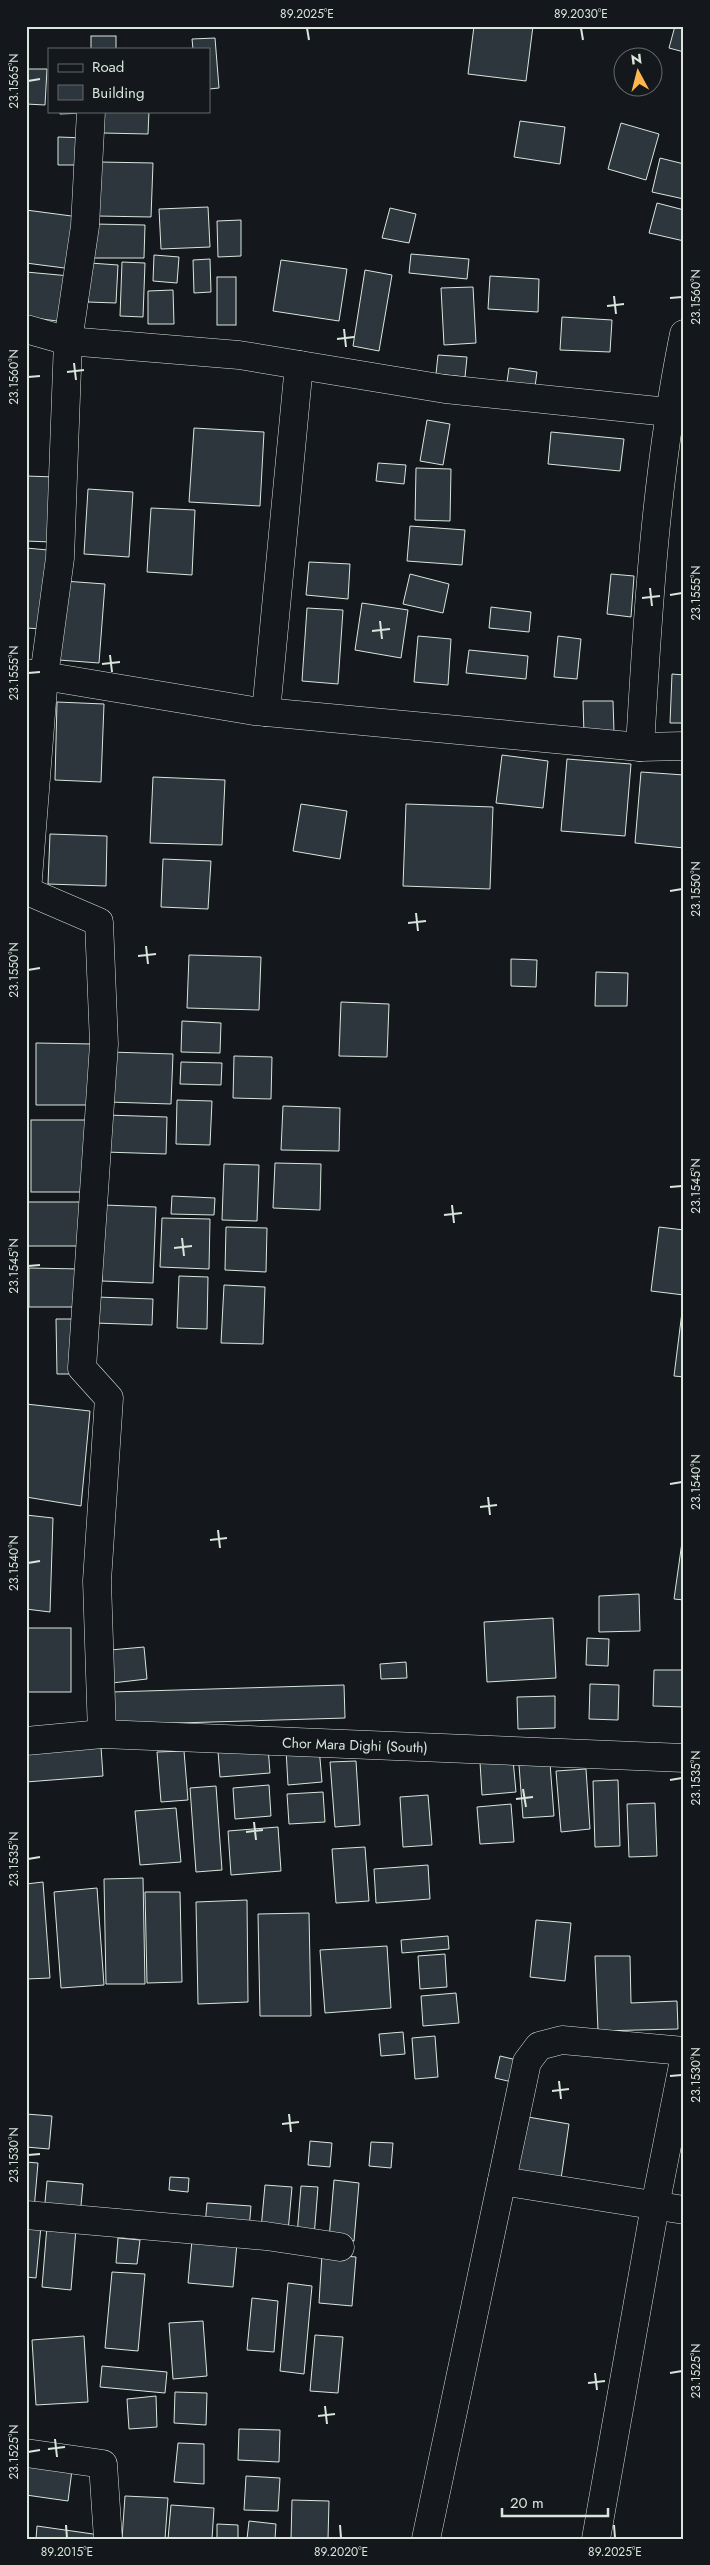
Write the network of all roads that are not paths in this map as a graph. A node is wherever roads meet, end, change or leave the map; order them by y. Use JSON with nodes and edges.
{"nodes":[{"id":1,"x":91,"y":112,"type":"edge"},
{"id":2,"x":26,"y":329,"type":"edge"},
{"id":3,"x":684,"y":334,"type":"edge"},
{"id":4,"x":68,"y":341,"type":"junction"},
{"id":5,"x":299,"y":364,"type":"junction"},
{"id":6,"x":668,"y":412,"type":"junction"},
{"id":7,"x":35,"y":674,"type":"edge"},
{"id":8,"x":266,"y":712,"type":"junction"},
{"id":9,"x":684,"y":746,"type":"edge"},
{"id":10,"x":640,"y":747,"type":"junction"},
{"id":11,"x":102,"y":1734,"type":"junction"},
{"id":12,"x":26,"y":1741,"type":"edge"},
{"id":13,"x":684,"y":1758,"type":"edge"},
{"id":14,"x":684,"y":2051,"type":"edge"},
{"id":15,"x":684,"y":2060,"type":"edge"},
{"id":16,"x":502,"y":2181,"type":"junction"},
{"id":17,"x":655,"y":2206,"type":"junction"},
{"id":18,"x":684,"y":2210,"type":"edge"},
{"id":19,"x":26,"y":2215,"type":"edge"},
{"id":20,"x":340,"y":2247,"type":"dead end"},
{"id":21,"x":26,"y":2453,"type":"edge"},
{"id":22,"x":108,"y":2539,"type":"edge"},
{"id":23,"x":426,"y":2539,"type":"edge"},
{"id":24,"x":596,"y":2539,"type":"edge"}],
"edges":[{"from":1,"to":4,"type":"street"},
{"from":2,"to":4,"type":"street"},
{"from":3,"to":6,"type":"street"},
{"from":4,"to":5,"type":"street"},
{"from":4,"to":7,"type":"street"},
{"from":5,"to":6,"type":"street"},
{"from":5,"to":8,"type":"street"},
{"from":6,"to":10,"type":"street"},
{"from":7,"to":8,"type":"street"},
{"from":7,"to":11,"type":"street"},
{"from":8,"to":10,"type":"street"},
{"from":9,"to":10,"type":"street"},
{"from":11,"to":12,"type":"street","name":"Chor Mara Dighi (South)"},
{"from":11,"to":13,"type":"street","name":"Chor Mara Dighi (South)"},
{"from":14,"to":16,"type":"street"},
{"from":15,"to":17,"type":"street"},
{"from":16,"to":17,"type":"street"},
{"from":16,"to":23,"type":"street"},
{"from":17,"to":18,"type":"street"},
{"from":17,"to":24,"type":"street"},
{"from":19,"to":20,"type":"street"},
{"from":21,"to":22,"type":"street"}]}
